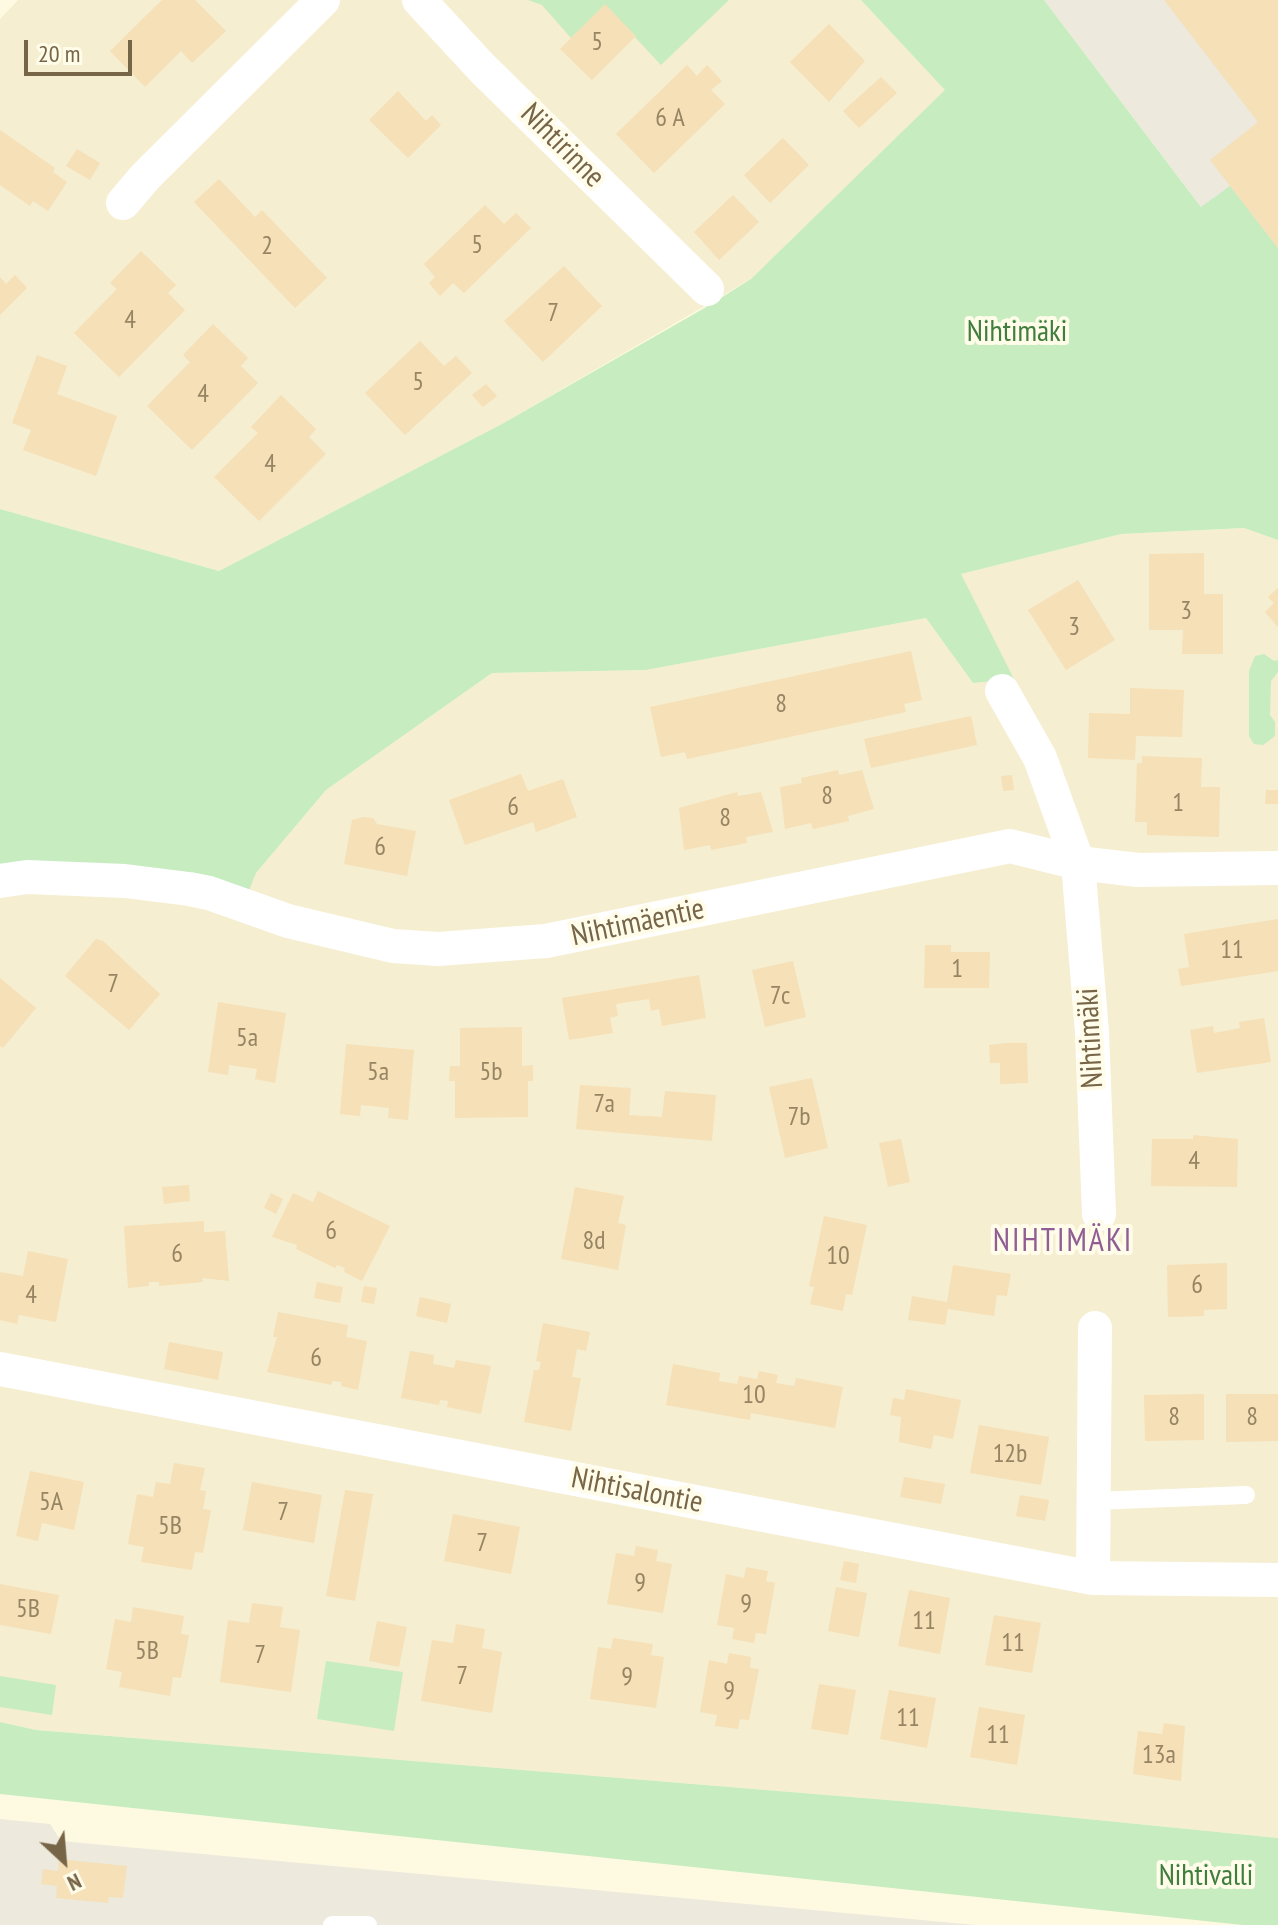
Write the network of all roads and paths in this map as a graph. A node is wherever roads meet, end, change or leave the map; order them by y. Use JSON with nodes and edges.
{"nodes":[{"id":1,"x":323,"y":0,"type":"edge"},
{"id":2,"x":419,"y":0,"type":"edge"},
{"id":3,"x":123,"y":203,"type":"dead end"},
{"id":4,"x":707,"y":289,"type":"dead end"},
{"id":5,"x":1002,"y":691,"type":"dead end"},
{"id":6,"x":1078,"y":863,"type":"junction"},
{"id":7,"x":1278,"y":868,"type":"edge"},
{"id":8,"x":0,"y":881,"type":"edge"},
{"id":9,"x":1099,"y":1214,"type":"dead end"},
{"id":10,"x":1095,"y":1328,"type":"dead end"},
{"id":11,"x":0,"y":1369,"type":"edge"},
{"id":12,"x":1246,"y":1495,"type":"dead end"},
{"id":13,"x":1094,"y":1501,"type":"junction"},
{"id":14,"x":1093,"y":1578,"type":"junction"},
{"id":15,"x":1278,"y":1580,"type":"edge"},
{"id":16,"x":332,"y":1925,"type":"edge"},
{"id":17,"x":368,"y":1925,"type":"edge"}],
"edges":[{"from":1,"to":3,"type":"street"},
{"from":2,"to":4,"type":"street","name":"Nihtirinne"},
{"from":5,"to":6,"type":"street","name":"Nihtimäki"},
{"from":6,"to":7,"type":"street","name":"Nihtimäentie"},
{"from":6,"to":8,"type":"street","name":"Nihtimäentie"},
{"from":6,"to":9,"type":"street","name":"Nihtimäki"},
{"from":10,"to":13,"type":"street"},
{"from":11,"to":14,"type":"street","name":"Nihtisalontie"},
{"from":12,"to":13,"type":"lane"},
{"from":13,"to":14,"type":"street"},
{"from":14,"to":15,"type":"street","name":"Nihtisalontie"},
{"from":16,"to":17,"type":"lane"}]}
